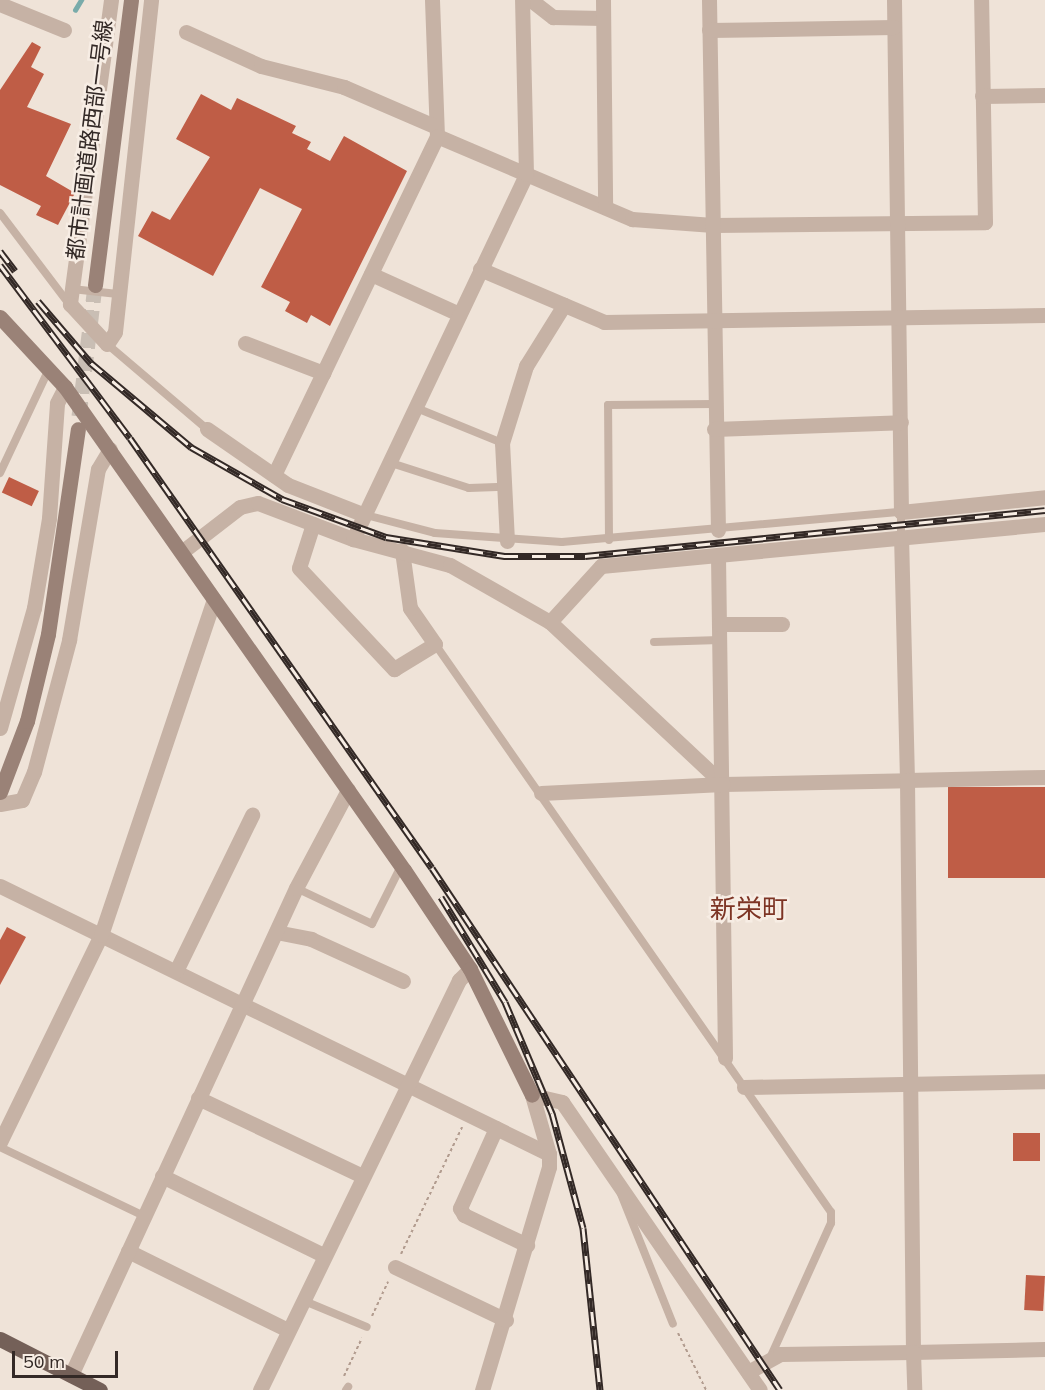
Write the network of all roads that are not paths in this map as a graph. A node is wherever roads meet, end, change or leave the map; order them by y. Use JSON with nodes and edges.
{"nodes":[{"id":1,"x":111,"y":0,"type":"edge"},
{"id":2,"x":131,"y":0,"type":"edge"},
{"id":3,"x":151,"y":0,"type":"edge"},
{"id":4,"x":432,"y":0,"type":"edge"},
{"id":5,"x":522,"y":0,"type":"edge"},
{"id":6,"x":531,"y":0,"type":"edge"},
{"id":7,"x":603,"y":0,"type":"edge"},
{"id":8,"x":709,"y":0,"type":"edge"},
{"id":9,"x":894,"y":0,"type":"edge"},
{"id":10,"x":981,"y":0,"type":"edge"},
{"id":11,"x":0,"y":4,"type":"edge"},
{"id":12,"x":603,"y":18,"type":"junction"},
{"id":13,"x":894,"y":27,"type":"junction"},
{"id":14,"x":64,"y":30,"type":"dead end"},
{"id":15,"x":709,"y":30,"type":"junction"},
{"id":16,"x":186,"y":32,"type":"dead end"},
{"id":17,"x":1045,"y":95,"type":"edge"},
{"id":18,"x":982,"y":96,"type":"junction"},
{"id":19,"x":436,"y":131,"type":"junction"},
{"id":20,"x":526,"y":174,"type":"junction"},
{"id":21,"x":604,"y":207,"type":"junction"},
{"id":22,"x":0,"y":213,"type":"edge"},
{"id":23,"x":898,"y":223,"type":"junction"},
{"id":24,"x":713,"y":225,"type":"junction"},
{"id":25,"x":480,"y":268,"type":"junction"},
{"id":26,"x":371,"y":274,"type":"junction"},
{"id":27,"x":95,"y":285,"type":"tunnel mouth"},
{"id":28,"x":118,"y":294,"type":"junction"},
{"id":29,"x":71,"y":297,"type":"junction"},
{"id":30,"x":564,"y":305,"type":"junction"},
{"id":31,"x":459,"y":314,"type":"junction"},
{"id":32,"x":1045,"y":315,"type":"edge"},
{"id":33,"x":0,"y":317,"type":"edge"},
{"id":34,"x":901,"y":317,"type":"junction"},
{"id":35,"x":713,"y":319,"type":"junction"},
{"id":36,"x":245,"y":343,"type":"dead end"},
{"id":37,"x":107,"y":344,"type":"junction"},
{"id":38,"x":50,"y":368,"type":"junction"},
{"id":39,"x":322,"y":374,"type":"junction"},
{"id":40,"x":65,"y":387,"type":"junction"},
{"id":41,"x":714,"y":404,"type":"junction"},
{"id":42,"x":414,"y":407,"type":"junction"},
{"id":43,"x":901,"y":422,"type":"junction"},
{"id":44,"x":78,"y":429,"type":"tunnel mouth"},
{"id":45,"x":207,"y":429,"type":"joint"},
{"id":46,"x":714,"y":429,"type":"junction"},
{"id":47,"x":502,"y":443,"type":"junction"},
{"id":48,"x":110,"y":449,"type":"junction"},
{"id":49,"x":388,"y":462,"type":"junction"},
{"id":50,"x":0,"y":473,"type":"edge"},
{"id":51,"x":274,"y":475,"type":"junction"},
{"id":52,"x":504,"y":487,"type":"junction"},
{"id":53,"x":1045,"y":497,"type":"edge"},
{"id":54,"x":901,"y":512,"type":"junction"},
{"id":55,"x":362,"y":514,"type":"junction"},
{"id":56,"x":313,"y":524,"type":"junction"},
{"id":57,"x":1045,"y":524,"type":"edge"},
{"id":58,"x":718,"y":530,"type":"junction"},
{"id":59,"x":901,"y":538,"type":"junction"},
{"id":60,"x":352,"y":539,"type":"junction"},
{"id":61,"x":609,"y":540,"type":"junction"},
{"id":62,"x":507,"y":541,"type":"junction"},
{"id":63,"x":183,"y":551,"type":"junction"},
{"id":64,"x":402,"y":551,"type":"junction"},
{"id":65,"x":718,"y":556,"type":"junction"},
{"id":66,"x":214,"y":599,"type":"junction"},
{"id":67,"x":550,"y":622,"type":"junction"},
{"id":68,"x":719,"y":624,"type":"junction"},
{"id":69,"x":782,"y":624,"type":"dead end"},
{"id":70,"x":720,"y":640,"type":"junction"},
{"id":71,"x":654,"y":642,"type":"dead end"},
{"id":72,"x":435,"y":644,"type":"junction"},
{"id":73,"x":0,"y":728,"type":"edge"},
{"id":74,"x":1045,"y":777,"type":"edge"},
{"id":75,"x":907,"y":780,"type":"junction"},
{"id":76,"x":723,"y":784,"type":"junction"},
{"id":77,"x":348,"y":790,"type":"junction"},
{"id":78,"x":0,"y":792,"type":"edge"},
{"id":79,"x":541,"y":793,"type":"junction"},
{"id":80,"x":0,"y":804,"type":"edge"},
{"id":81,"x":252,"y":815,"type":"dead end"},
{"id":82,"x":401,"y":866,"type":"junction"},
{"id":83,"x":0,"y":886,"type":"edge"},
{"id":84,"x":296,"y":888,"type":"junction"},
{"id":85,"x":276,"y":932,"type":"junction"},
{"id":86,"x":101,"y":935,"type":"junction"},
{"id":87,"x":470,"y":969,"type":"junction"},
{"id":88,"x":176,"y":971,"type":"junction"},
{"id":89,"x":403,"y":981,"type":"dead end"},
{"id":90,"x":243,"y":1004,"type":"junction"},
{"id":91,"x":725,"y":1058,"type":"junction"},
{"id":92,"x":910,"y":1081,"type":"junction"},
{"id":93,"x":1045,"y":1081,"type":"edge"},
{"id":94,"x":408,"y":1084,"type":"junction"},
{"id":95,"x":744,"y":1087,"type":"junction"},
{"id":96,"x":532,"y":1095,"type":"junction"},
{"id":97,"x":198,"y":1098,"type":"junction"},
{"id":98,"x":496,"y":1128,"type":"junction"},
{"id":99,"x":0,"y":1142,"type":"edge"},
{"id":100,"x":0,"y":1147,"type":"edge"},
{"id":101,"x":549,"y":1154,"type":"junction"},
{"id":102,"x":162,"y":1176,"type":"junction"},
{"id":103,"x":362,"y":1176,"type":"junction"},
{"id":104,"x":618,"y":1182,"type":"junction"},
{"id":105,"x":144,"y":1216,"type":"junction"},
{"id":106,"x":527,"y":1245,"type":"junction"},
{"id":107,"x":128,"y":1251,"type":"junction"},
{"id":108,"x":323,"y":1255,"type":"junction"},
{"id":109,"x":395,"y":1266,"type":"road end"},
{"id":110,"x":302,"y":1300,"type":"junction"},
{"id":111,"x":506,"y":1320,"type":"junction"},
{"id":112,"x":674,"y":1324,"type":"road end"},
{"id":113,"x":367,"y":1327,"type":"road end"},
{"id":114,"x":288,"y":1330,"type":"junction"},
{"id":115,"x":0,"y":1339,"type":"edge"},
{"id":116,"x":1045,"y":1349,"type":"edge"},
{"id":117,"x":913,"y":1352,"type":"junction"},
{"id":118,"x":771,"y":1356,"type":"junction"},
{"id":119,"x":748,"y":1372,"type":"junction"},
{"id":120,"x":71,"y":1375,"type":"junction"},
{"id":121,"x":100,"y":1390,"type":"edge"},
{"id":122,"x":260,"y":1390,"type":"edge"},
{"id":123,"x":482,"y":1390,"type":"edge"},
{"id":124,"x":759,"y":1390,"type":"edge"},
{"id":125,"x":914,"y":1390,"type":"edge"}],
"edges":[{"from":1,"to":29,"type":"street"},
{"from":2,"to":27,"type":"street","name":"都市計画道路西部一号線"},
{"from":3,"to":28,"type":"street"},
{"from":4,"to":19,"type":"street"},
{"from":5,"to":20,"type":"street"},
{"from":6,"to":12,"type":"street"},
{"from":7,"to":12,"type":"street"},
{"from":8,"to":15,"type":"street"},
{"from":9,"to":13,"type":"street"},
{"from":10,"to":18,"type":"street"},
{"from":11,"to":14,"type":"street"},
{"from":12,"to":21,"type":"street"},
{"from":13,"to":15,"type":"street"},
{"from":13,"to":23,"type":"street"},
{"from":15,"to":24,"type":"street"},
{"from":16,"to":19,"type":"street"},
{"from":17,"to":18,"type":"street"},
{"from":18,"to":23,"type":"street"},
{"from":19,"to":20,"type":"street"},
{"from":19,"to":26,"type":"street"},
{"from":20,"to":21,"type":"street"},
{"from":20,"to":25,"type":"street"},
{"from":21,"to":24,"type":"street"},
{"from":22,"to":29,"type":"lane"},
{"from":23,"to":24,"type":"street"},
{"from":23,"to":34,"type":"street"},
{"from":24,"to":35,"type":"street"},
{"from":25,"to":30,"type":"street"},
{"from":25,"to":31,"type":"street"},
{"from":26,"to":31,"type":"street"},
{"from":26,"to":39,"type":"street"},
{"from":28,"to":29,"type":"lane"},
{"from":28,"to":37,"type":"street"},
{"from":29,"to":37,"type":"street"},
{"from":30,"to":35,"type":"street"},
{"from":30,"to":47,"type":"street"},
{"from":31,"to":42,"type":"street"},
{"from":32,"to":34,"type":"street"},
{"from":33,"to":38,"type":"street"},
{"from":34,"to":35,"type":"street"},
{"from":34,"to":43,"type":"street"},
{"from":35,"to":41,"type":"street"},
{"from":36,"to":39,"type":"street"},
{"from":37,"to":45,"type":"lane"},
{"from":38,"to":40,"type":"street"},
{"from":38,"to":50,"type":"lane"},
{"from":39,"to":51,"type":"street"},
{"from":40,"to":48,"type":"street"},
{"from":40,"to":73,"type":"street"},
{"from":41,"to":46,"type":"street"},
{"from":41,"to":61,"type":"lane"},
{"from":42,"to":47,"type":"lane"},
{"from":42,"to":49,"type":"street"},
{"from":43,"to":46,"type":"street"},
{"from":43,"to":54,"type":"street"},
{"from":44,"to":78,"type":"street"},
{"from":45,"to":51,"type":"street"},
{"from":46,"to":58,"type":"street"},
{"from":47,"to":52,"type":"street"},
{"from":48,"to":63,"type":"street"},
{"from":48,"to":80,"type":"street"},
{"from":49,"to":52,"type":"lane"},
{"from":49,"to":55,"type":"street"},
{"from":51,"to":55,"type":"street"},
{"from":52,"to":62,"type":"street"},
{"from":53,"to":54,"type":"street"},
{"from":54,"to":58,"type":"lane"},
{"from":54,"to":59,"type":"lane"},
{"from":55,"to":60,"type":"street"},
{"from":55,"to":62,"type":"lane"},
{"from":56,"to":60,"type":"street"},
{"from":56,"to":63,"type":"street"},
{"from":56,"to":72,"type":"street"},
{"from":57,"to":59,"type":"street"},
{"from":58,"to":61,"type":"lane"},
{"from":59,"to":65,"type":"street"},
{"from":59,"to":75,"type":"street"},
{"from":60,"to":64,"type":"street"},
{"from":61,"to":62,"type":"lane"},
{"from":63,"to":66,"type":"street"},
{"from":64,"to":67,"type":"street"},
{"from":64,"to":72,"type":"street"},
{"from":65,"to":67,"type":"street"},
{"from":65,"to":68,"type":"street"},
{"from":66,"to":77,"type":"street"},
{"from":66,"to":86,"type":"street"},
{"from":67,"to":76,"type":"street"},
{"from":68,"to":69,"type":"street"},
{"from":68,"to":70,"type":"street"},
{"from":70,"to":71,"type":"lane"},
{"from":70,"to":76,"type":"street"},
{"from":72,"to":79,"type":"lane"},
{"from":74,"to":75,"type":"street"},
{"from":75,"to":76,"type":"street"},
{"from":75,"to":92,"type":"street"},
{"from":76,"to":79,"type":"street"},
{"from":76,"to":91,"type":"street"},
{"from":77,"to":82,"type":"street"},
{"from":77,"to":84,"type":"street"},
{"from":79,"to":91,"type":"lane"},
{"from":81,"to":88,"type":"street"},
{"from":82,"to":84,"type":"lane"},
{"from":82,"to":87,"type":"street"},
{"from":83,"to":86,"type":"street"},
{"from":84,"to":85,"type":"street"},
{"from":85,"to":89,"type":"street"},
{"from":85,"to":90,"type":"street"},
{"from":86,"to":88,"type":"street"},
{"from":86,"to":99,"type":"street"},
{"from":87,"to":94,"type":"street"},
{"from":87,"to":96,"type":"street"},
{"from":88,"to":90,"type":"street"},
{"from":90,"to":94,"type":"street"},
{"from":90,"to":97,"type":"street"},
{"from":91,"to":95,"type":"lane"},
{"from":92,"to":93,"type":"street"},
{"from":92,"to":95,"type":"street"},
{"from":92,"to":117,"type":"street"},
{"from":94,"to":98,"type":"street"},
{"from":94,"to":103,"type":"street"},
{"from":95,"to":118,"type":"lane"},
{"from":96,"to":101,"type":"street"},
{"from":96,"to":104,"type":"street"},
{"from":97,"to":102,"type":"street"},
{"from":97,"to":103,"type":"street"},
{"from":98,"to":101,"type":"street"},
{"from":98,"to":106,"type":"street"},
{"from":100,"to":105,"type":"lane"},
{"from":101,"to":106,"type":"street"},
{"from":102,"to":105,"type":"street"},
{"from":102,"to":108,"type":"street"},
{"from":103,"to":108,"type":"street"},
{"from":104,"to":112,"type":"lane"},
{"from":104,"to":119,"type":"street"},
{"from":105,"to":107,"type":"street"},
{"from":106,"to":111,"type":"street"},
{"from":107,"to":114,"type":"street"},
{"from":107,"to":120,"type":"street"},
{"from":108,"to":110,"type":"street"},
{"from":109,"to":111,"type":"street"},
{"from":110,"to":113,"type":"lane"},
{"from":110,"to":114,"type":"street"},
{"from":111,"to":123,"type":"street"},
{"from":114,"to":122,"type":"street"},
{"from":115,"to":120,"type":"main road"},
{"from":116,"to":117,"type":"street"},
{"from":117,"to":118,"type":"street"},
{"from":117,"to":125,"type":"street"},
{"from":118,"to":119,"type":"street"},
{"from":119,"to":124,"type":"street"},
{"from":120,"to":121,"type":"main road"}]}
